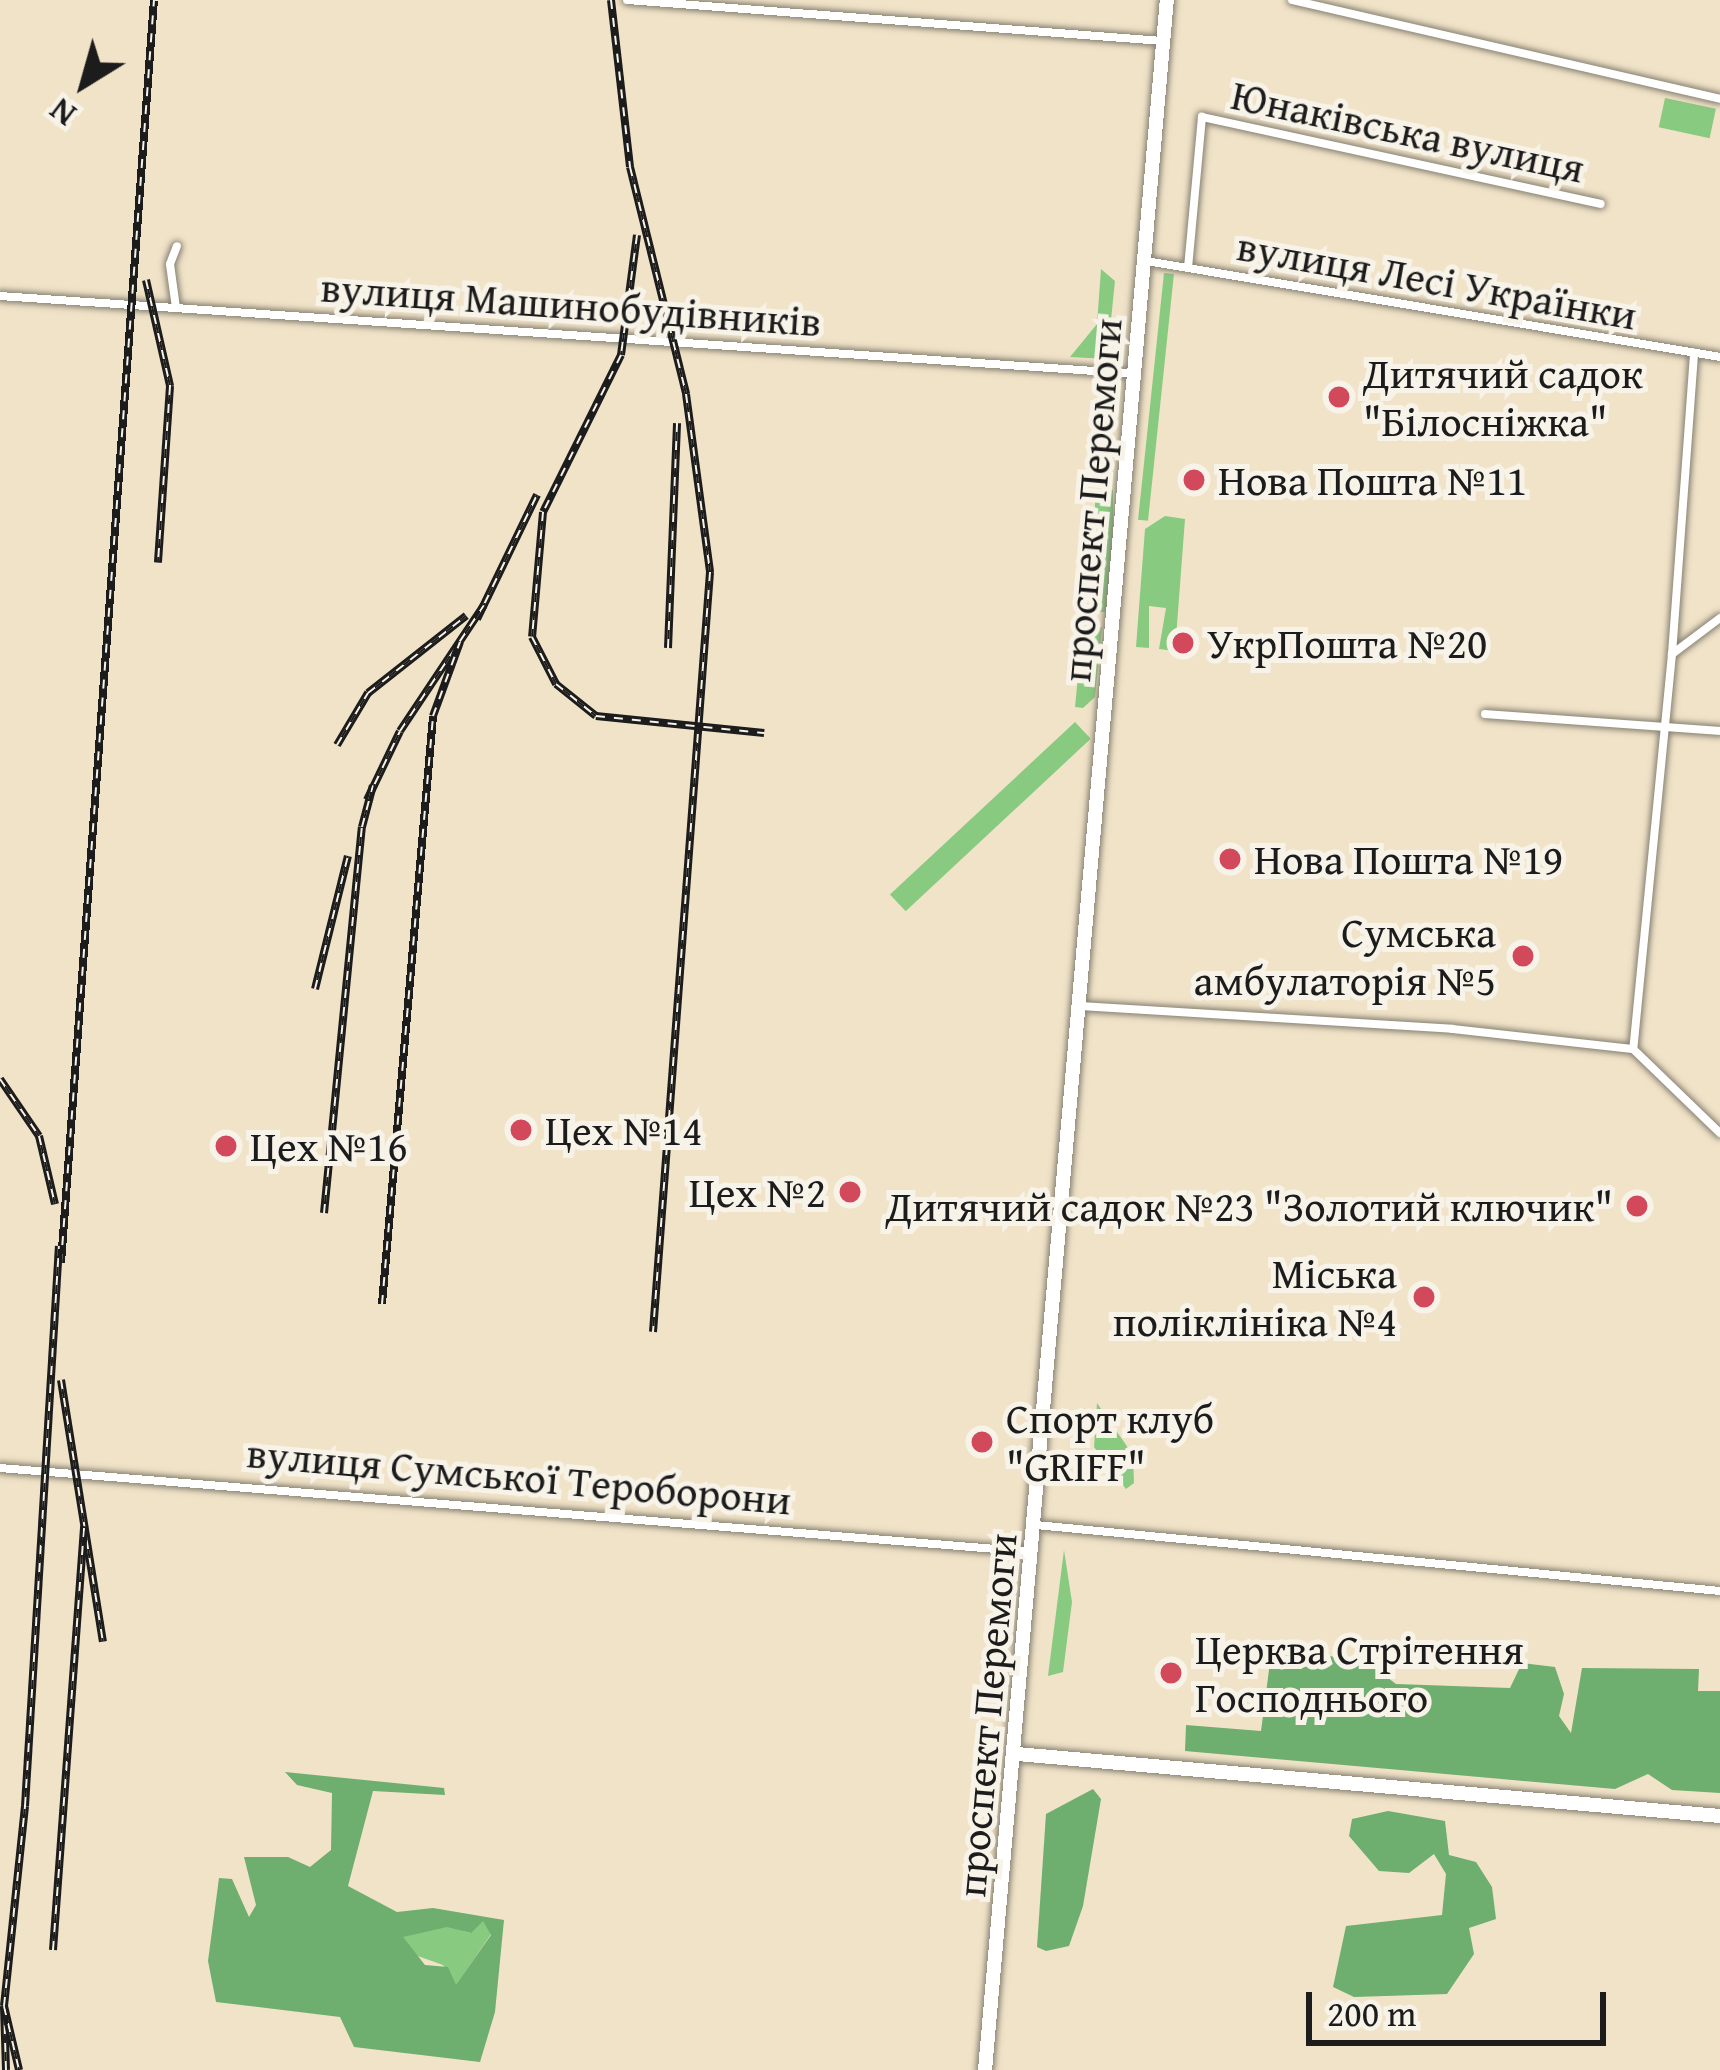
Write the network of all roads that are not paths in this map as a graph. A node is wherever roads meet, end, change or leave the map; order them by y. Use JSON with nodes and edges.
{"nodes":[{"id":1,"x":627,"y":0,"type":"edge"},
{"id":2,"x":1167,"y":0,"type":"edge"},
{"id":3,"x":1292,"y":0,"type":"edge"},
{"id":4,"x":1163,"y":41,"type":"junction"},
{"id":5,"x":1720,"y":99,"type":"edge"},
{"id":6,"x":1600,"y":204,"type":"dead end"},
{"id":7,"x":177,"y":246,"type":"dead end"},
{"id":8,"x":1144,"y":261,"type":"junction"},
{"id":9,"x":1188,"y":268,"type":"junction"},
{"id":10,"x":0,"y":296,"type":"edge"},
{"id":11,"x":176,"y":308,"type":"junction"},
{"id":12,"x":1694,"y":353,"type":"junction"},
{"id":13,"x":1720,"y":357,"type":"edge"},
{"id":14,"x":1138,"y":374,"type":"junction"},
{"id":15,"x":1720,"y":618,"type":"edge"},
{"id":16,"x":1672,"y":654,"type":"junction"},
{"id":17,"x":1485,"y":714,"type":"dead end"},
{"id":18,"x":1664,"y":727,"type":"junction"},
{"id":19,"x":1720,"y":731,"type":"edge"},
{"id":20,"x":1080,"y":1006,"type":"junction"},
{"id":21,"x":1633,"y":1049,"type":"junction"},
{"id":22,"x":1720,"y":1133,"type":"edge"},
{"id":23,"x":0,"y":1468,"type":"edge"},
{"id":24,"x":1036,"y":1525,"type":"junction"},
{"id":25,"x":1033,"y":1552,"type":"junction"},
{"id":26,"x":1720,"y":1591,"type":"edge"},
{"id":27,"x":1017,"y":1754,"type":"junction"},
{"id":28,"x":1720,"y":1816,"type":"edge"},
{"id":29,"x":986,"y":2070,"type":"edge"}],
"edges":[{"from":1,"to":4,"type":"street"},
{"from":2,"to":4,"type":"main road","name":"проспект Перемоги"},
{"from":3,"to":5,"type":"street"},
{"from":4,"to":8,"type":"main road","name":"проспект Перемоги"},
{"from":6,"to":9,"type":"street","name":"Юнаківська вулиця"},
{"from":7,"to":11,"type":"street"},
{"from":8,"to":9,"type":"street","name":"вулиця Лесі Українки"},
{"from":8,"to":14,"type":"main road","name":"проспект Перемоги"},
{"from":9,"to":12,"type":"street","name":"вулиця Лесі Українки"},
{"from":10,"to":11,"type":"street","name":"вулиця Машинобудівників"},
{"from":11,"to":14,"type":"street","name":"вулиця Машинобудівників"},
{"from":12,"to":13,"type":"street","name":"вулиця Лесі Українки"},
{"from":12,"to":16,"type":"street"},
{"from":14,"to":20,"type":"main road","name":"проспект Перемоги"},
{"from":15,"to":16,"type":"street"},
{"from":16,"to":18,"type":"street"},
{"from":17,"to":18,"type":"street"},
{"from":18,"to":19,"type":"street"},
{"from":18,"to":21,"type":"street"},
{"from":20,"to":21,"type":"street"},
{"from":20,"to":24,"type":"main road","name":"проспект Перемоги"},
{"from":21,"to":22,"type":"street"},
{"from":23,"to":25,"type":"street","name":"вулиця Сумської Тероборони"},
{"from":24,"to":25,"type":"main road","name":"проспект Перемоги"},
{"from":24,"to":26,"type":"street"},
{"from":25,"to":27,"type":"main road","name":"проспект Перемоги"},
{"from":27,"to":28,"type":"main road"},
{"from":27,"to":29,"type":"main road","name":"проспект Перемоги"}]}
